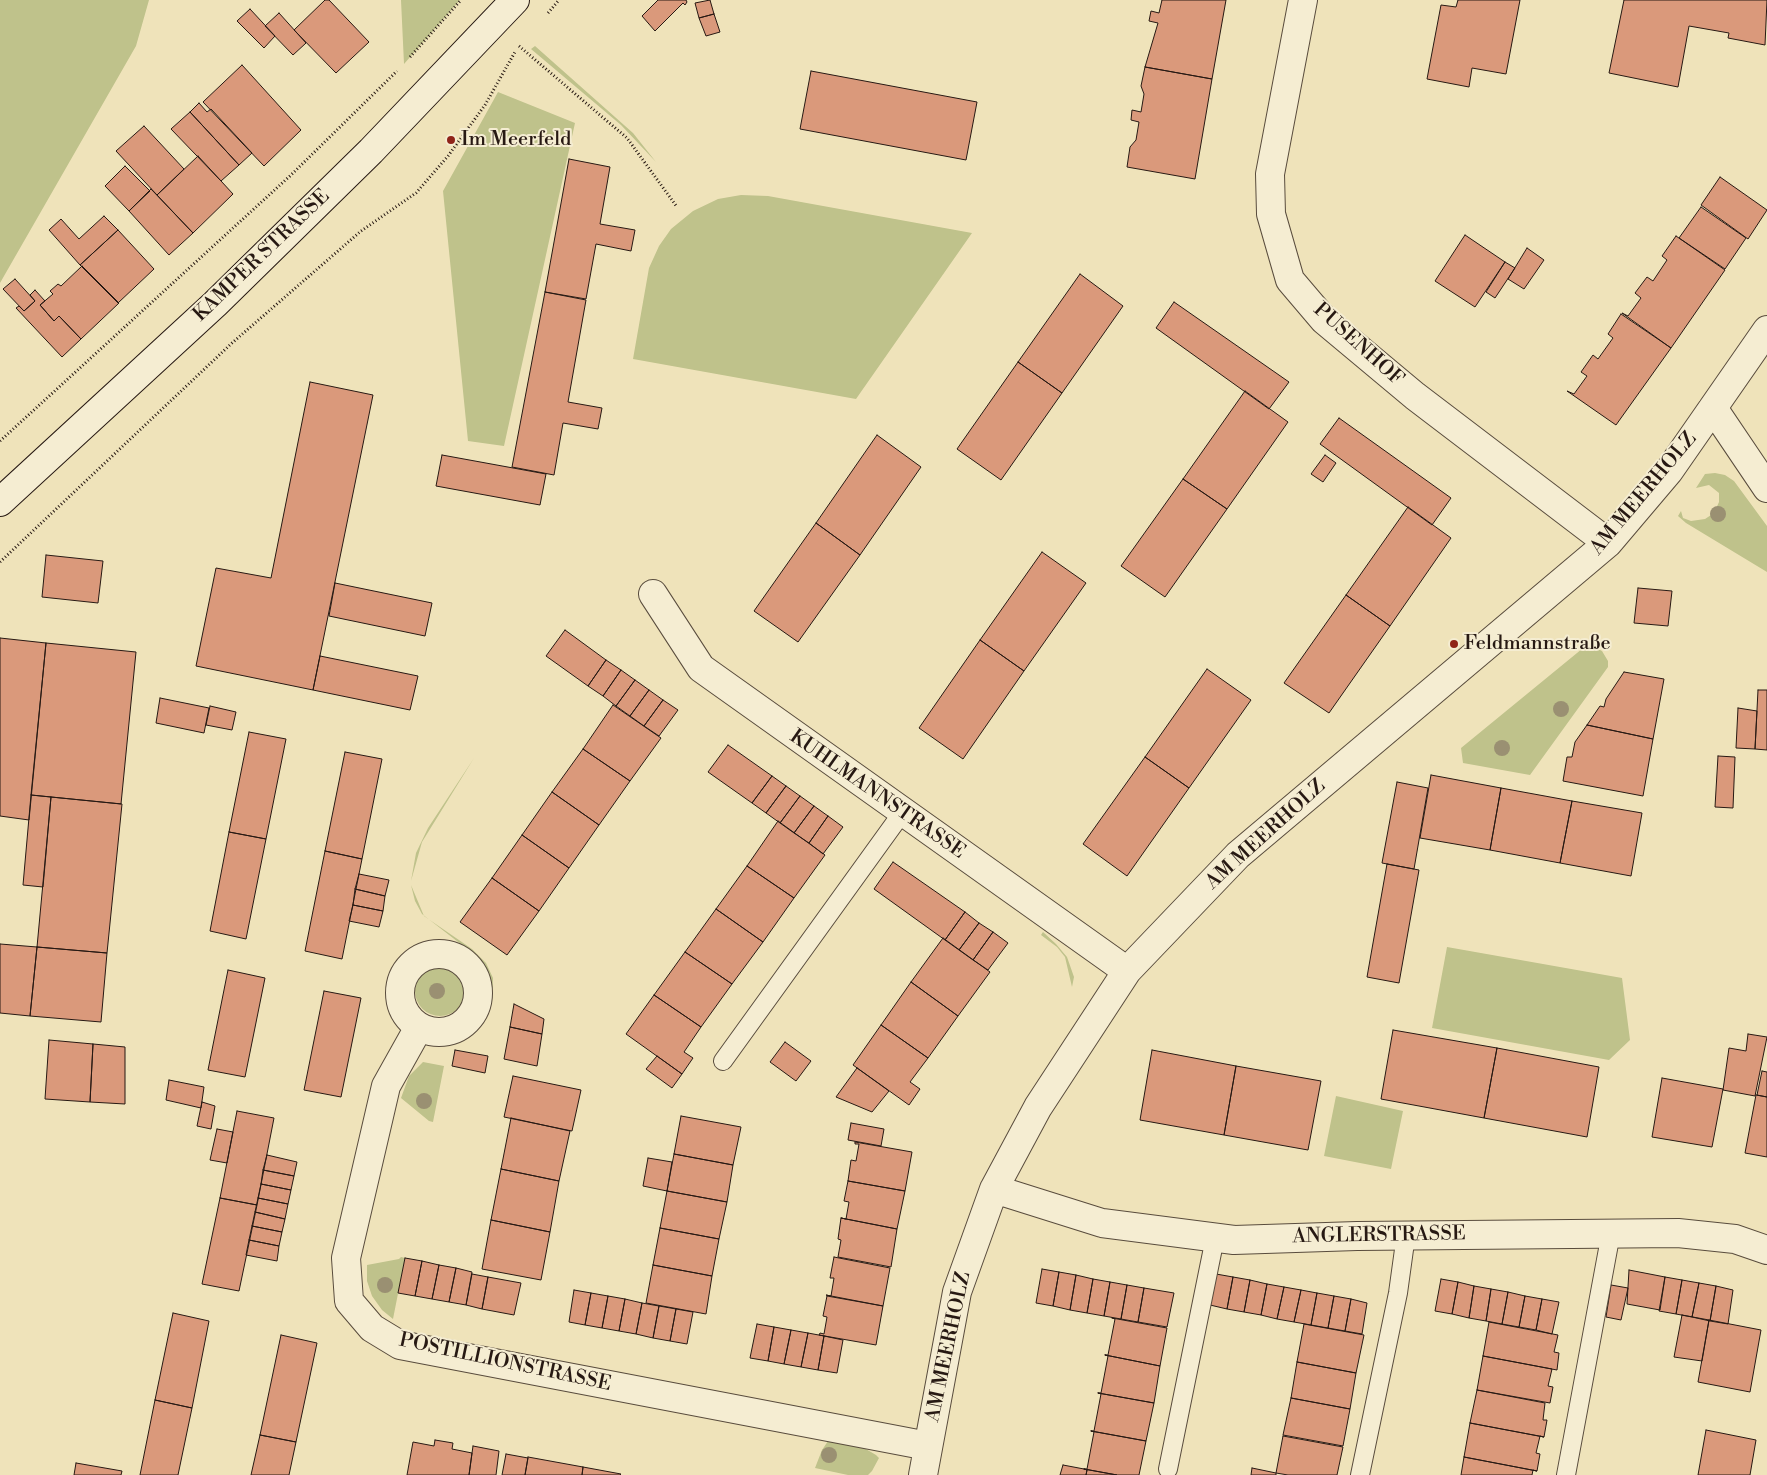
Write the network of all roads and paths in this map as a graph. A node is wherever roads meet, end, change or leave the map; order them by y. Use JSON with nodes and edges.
{"nodes":[{"id":1,"x":461,"y":0,"type":"edge"},
{"id":2,"x":515,"y":0,"type":"edge"},
{"id":3,"x":559,"y":0,"type":"edge"},
{"id":4,"x":1303,"y":0,"type":"edge"},
{"id":5,"x":542,"y":20,"type":"dead end"},
{"id":6,"x":524,"y":39,"type":"dead end"},
{"id":7,"x":518,"y":46,"type":"junction"},
{"id":8,"x":676,"y":206,"type":"dead end"},
{"id":9,"x":1767,"y":330,"type":"edge"},
{"id":10,"x":1713,"y":408,"type":"junction"},
{"id":11,"x":0,"y":441,"type":"edge"},
{"id":12,"x":1767,"y":488,"type":"edge"},
{"id":13,"x":0,"y":502,"type":"edge"},
{"id":14,"x":1608,"y":544,"type":"junction"},
{"id":15,"x":0,"y":562,"type":"edge"},
{"id":16,"x":653,"y":594,"type":"dead end"},
{"id":17,"x":902,"y":813,"type":"junction"},
{"id":18,"x":1127,"y":971,"type":"junction"},
{"id":19,"x":419,"y":1027,"type":"dead end"},
{"id":20,"x":723,"y":1061,"type":"dead end"},
{"id":21,"x":994,"y":1189,"type":"junction"},
{"id":22,"x":1611,"y":1233,"type":"junction"},
{"id":23,"x":1406,"y":1235,"type":"junction"},
{"id":24,"x":1215,"y":1238,"type":"junction"},
{"id":25,"x":1767,"y":1250,"type":"edge"},
{"id":26,"x":928,"y":1446,"type":"junction"},
{"id":27,"x":1168,"y":1469,"type":"dead end"},
{"id":28,"x":923,"y":1475,"type":"edge"},
{"id":29,"x":1360,"y":1475,"type":"edge"},
{"id":30,"x":1566,"y":1475,"type":"edge"}],
"edges":[{"from":1,"to":11,"type":"path"},
{"from":2,"to":13,"type":"street","name":"KAMPER STRASSE"},
{"from":3,"to":5,"type":"path"},
{"from":4,"to":14,"type":"street","name":"PUSENHOF"},
{"from":6,"to":7,"type":"path"},
{"from":7,"to":8,"type":"path"},
{"from":7,"to":15,"type":"path"},
{"from":9,"to":10,"type":"street","name":"AM MEERHOLZ"},
{"from":10,"to":12,"type":"street"},
{"from":10,"to":14,"type":"street","name":"AM MEERHOLZ"},
{"from":14,"to":18,"type":"street","name":"AM MEERHOLZ"},
{"from":16,"to":17,"type":"street","name":"KUHLMANNSTRASSE"},
{"from":17,"to":18,"type":"street","name":"KUHLMANNSTRASSE"},
{"from":17,"to":20,"type":"lane"},
{"from":18,"to":21,"type":"street","name":"AM MEERHOLZ"},
{"from":19,"to":26,"type":"street","name":"POSTILLIONSTRASSE"},
{"from":21,"to":24,"type":"street","name":"ANGLERSTRASSE"},
{"from":21,"to":26,"type":"street","name":"AM MEERHOLZ"},
{"from":22,"to":23,"type":"street","name":"ANGLERSTRASSE"},
{"from":22,"to":25,"type":"street","name":"ANGLERSTRASSE"},
{"from":22,"to":30,"type":"lane"},
{"from":23,"to":24,"type":"street","name":"ANGLERSTRASSE"},
{"from":23,"to":29,"type":"lane"},
{"from":24,"to":27,"type":"lane"},
{"from":26,"to":28,"type":"street","name":"AM MEERHOLZ"}]}
